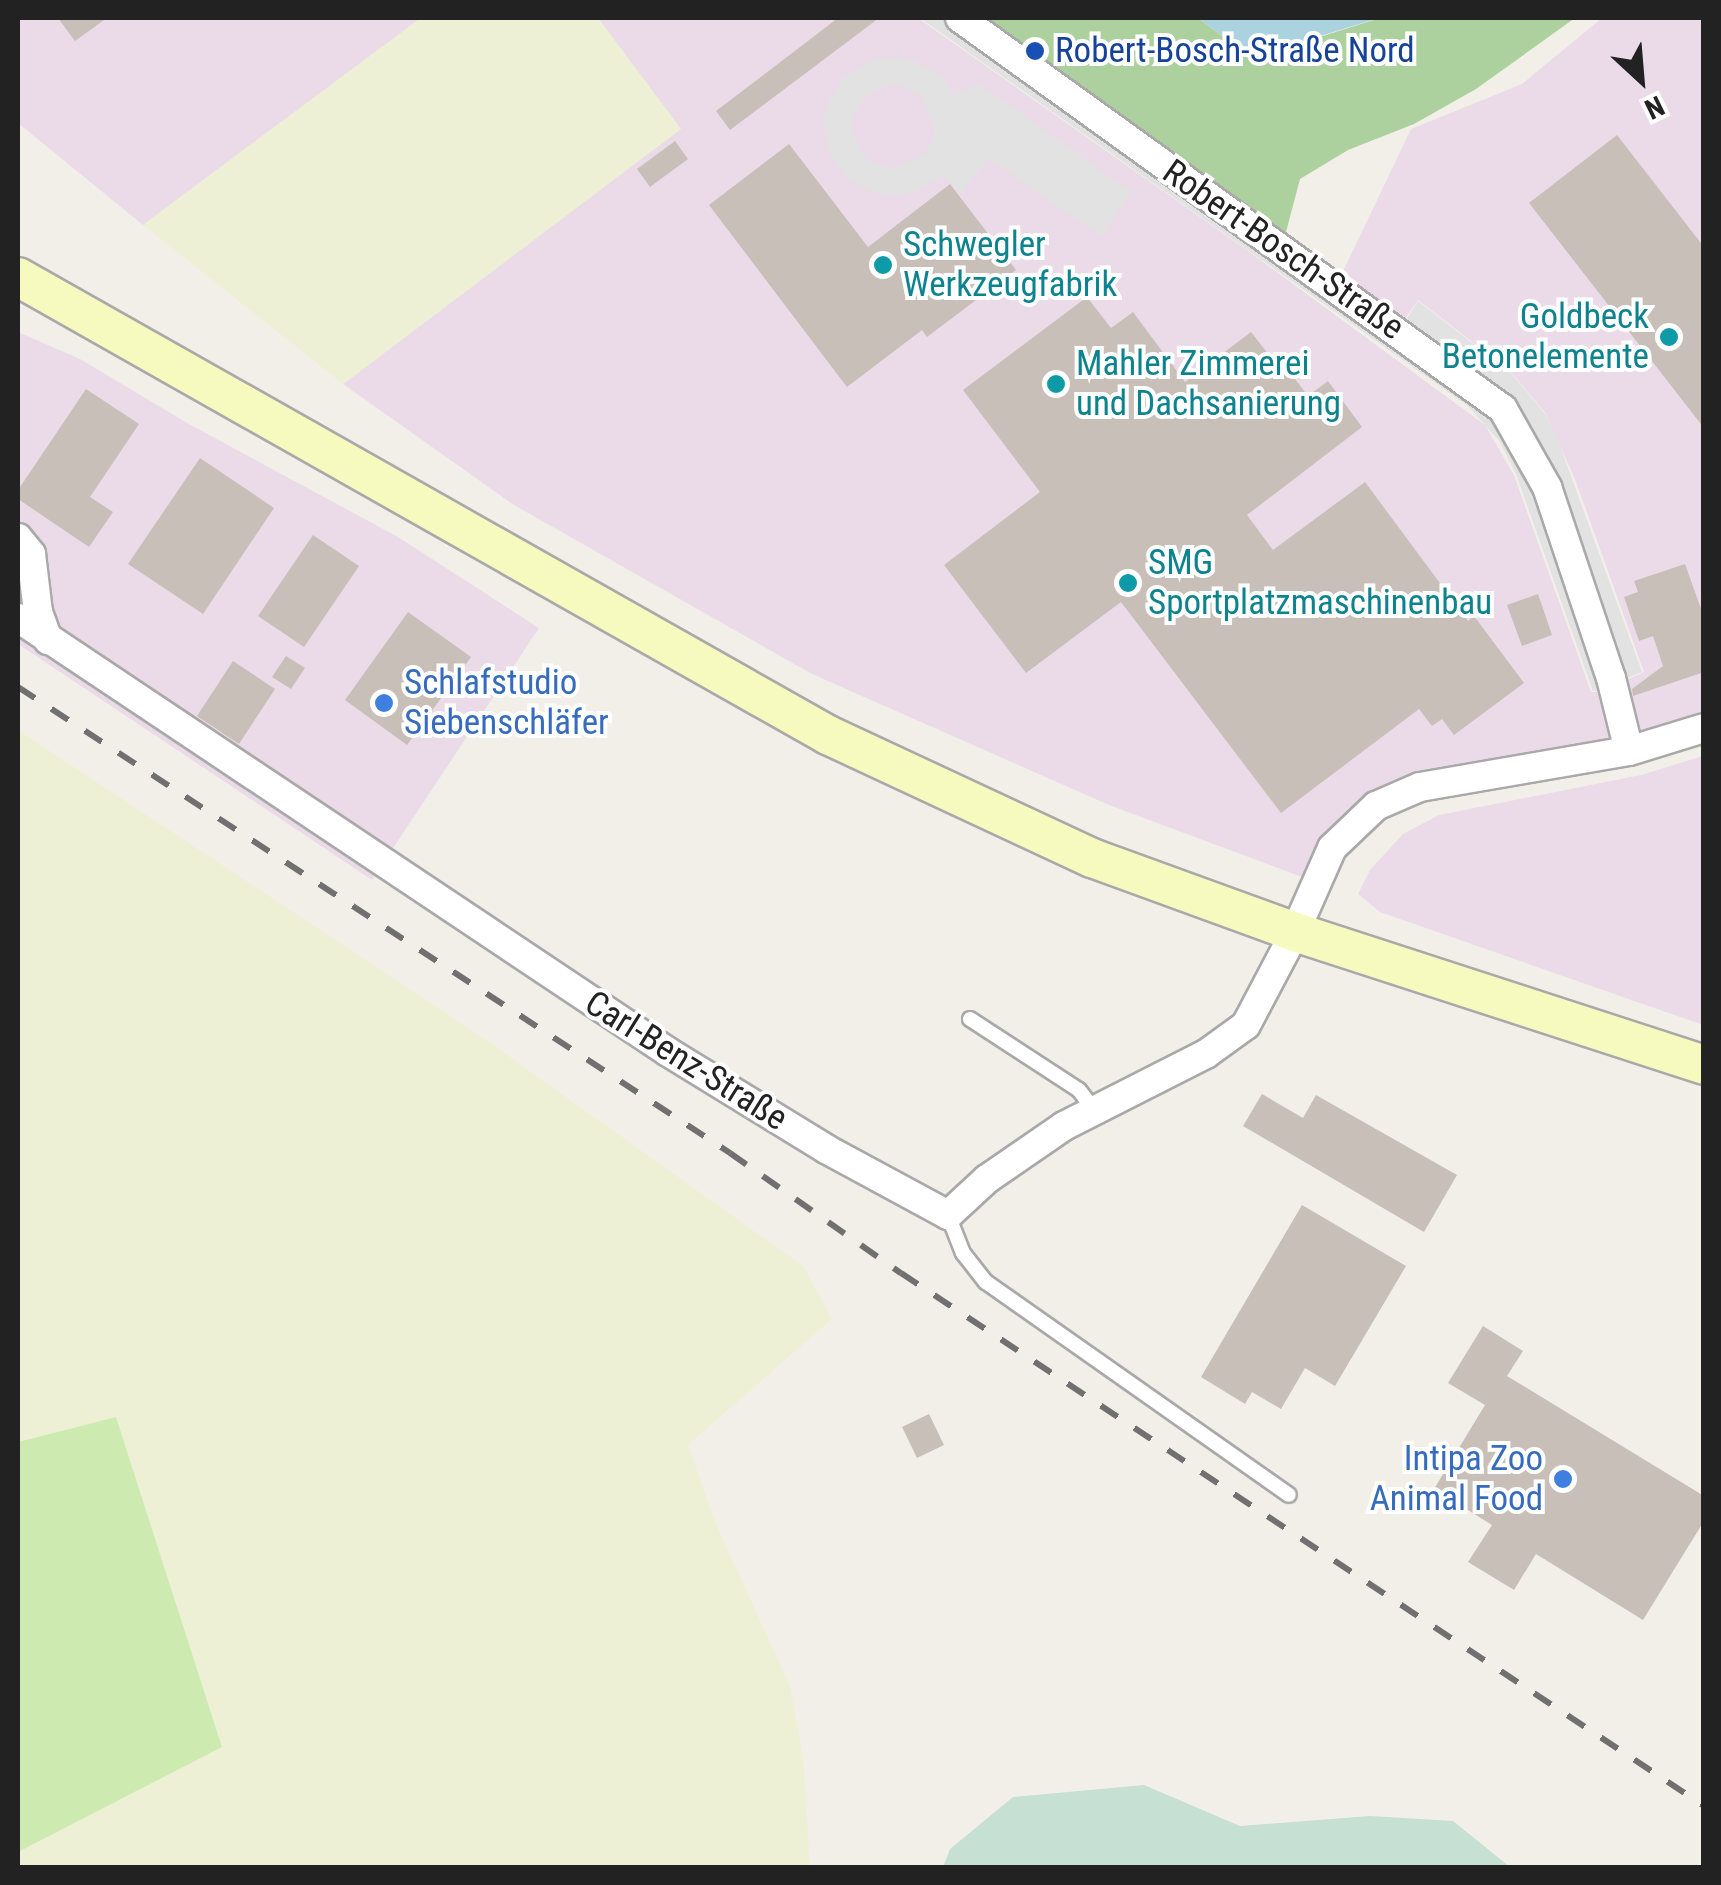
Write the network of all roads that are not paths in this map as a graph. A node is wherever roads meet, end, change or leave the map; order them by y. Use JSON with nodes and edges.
{"nodes":[{"id":1,"x":960,"y":18,"type":"edge"},
{"id":2,"x":18,"y":277,"type":"edge"},
{"id":3,"x":18,"y":538,"type":"edge"},
{"id":4,"x":18,"y":618,"type":"edge"},
{"id":5,"x":48,"y":640,"type":"junction"},
{"id":6,"x":1704,"y":728,"type":"edge"},
{"id":7,"x":1629,"y":750,"type":"junction"},
{"id":8,"x":1295,"y":932,"type":"junction"},
{"id":9,"x":970,"y":1019,"type":"dead end"},
{"id":10,"x":1704,"y":1065,"type":"edge"},
{"id":11,"x":1094,"y":1110,"type":"junction"},
{"id":12,"x":948,"y":1215,"type":"junction"},
{"id":13,"x":1289,"y":1495,"type":"dead end"}],
"edges":[{"from":1,"to":7,"type":"street","name":"Robert-Bosch-Straße"},
{"from":2,"to":8,"type":"main road"},
{"from":3,"to":5,"type":"street"},
{"from":4,"to":5,"type":"street","name":"Carl-Benz-Straße"},
{"from":5,"to":12,"type":"street","name":"Carl-Benz-Straße"},
{"from":6,"to":7,"type":"street"},
{"from":7,"to":8,"type":"street"},
{"from":8,"to":10,"type":"main road"},
{"from":8,"to":11,"type":"street"},
{"from":9,"to":11,"type":"lane"},
{"from":11,"to":12,"type":"street"},
{"from":12,"to":13,"type":"lane"}]}
